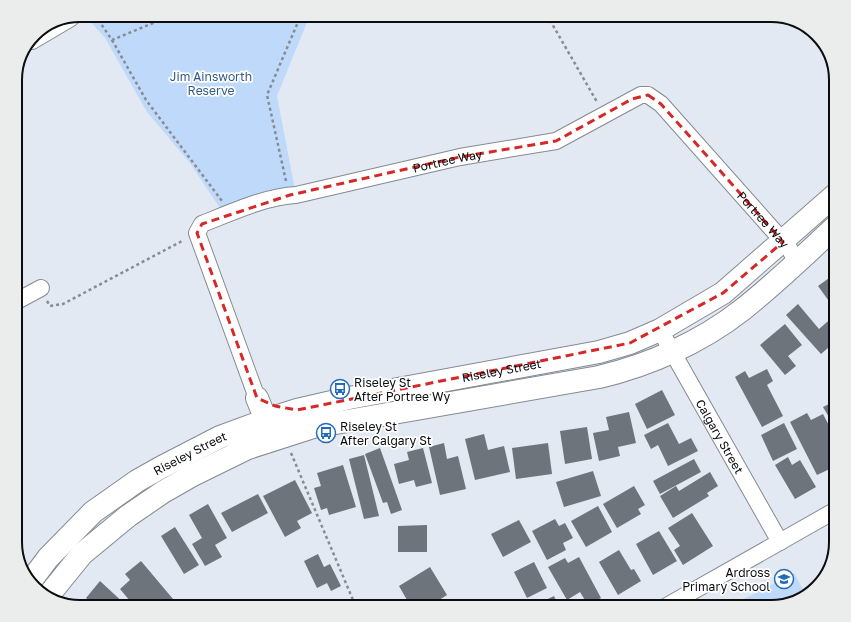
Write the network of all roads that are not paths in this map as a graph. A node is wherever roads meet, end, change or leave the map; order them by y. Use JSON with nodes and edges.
{"nodes":[{"id":1,"x":829,"y":200,"type":"edge"},
{"id":2,"x":829,"y":233,"type":"edge"},
{"id":3,"x":783,"y":242,"type":"junction"},
{"id":4,"x":797,"y":263,"type":"junction"},
{"id":5,"x":41,"y":288,"type":"road end"},
{"id":6,"x":22,"y":298,"type":"edge"},
{"id":7,"x":660,"y":330,"type":"junction"},
{"id":8,"x":672,"y":352,"type":"junction"},
{"id":9,"x":257,"y":398,"type":"junction"},
{"id":10,"x":297,"y":410,"type":"junction"},
{"id":11,"x":278,"y":437,"type":"junction"},
{"id":12,"x":829,"y":514,"type":"edge"},
{"id":13,"x":780,"y":542,"type":"junction"},
{"id":14,"x":34,"y":577,"type":"edge"},
{"id":15,"x":51,"y":592,"type":"edge"},
{"id":16,"x":677,"y":600,"type":"edge"}],
"edges":[{"from":1,"to":3,"type":"highway","name":"Riseley Street"},
{"from":2,"to":4,"type":"highway","name":"Riseley Street"},
{"from":3,"to":4,"type":"street","name":"Portree Way"},
{"from":3,"to":7,"type":"highway","name":"Riseley Street"},
{"from":3,"to":9,"type":"street","name":"Portree Way"},
{"from":4,"to":8,"type":"highway","name":"Riseley Street"},
{"from":5,"to":6,"type":"street"},
{"from":7,"to":8,"type":"street","name":"Calgary Street"},
{"from":7,"to":10,"type":"highway","name":"Riseley Street"},
{"from":8,"to":11,"type":"highway","name":"Riseley Street"},
{"from":8,"to":13,"type":"street","name":"Calgary Street"},
{"from":9,"to":10,"type":"highway"},
{"from":9,"to":11,"type":"highway"},
{"from":10,"to":11,"type":"highway","name":"Riseley Street"},
{"from":11,"to":14,"type":"highway","name":"Riseley Street"},
{"from":11,"to":15,"type":"highway","name":"Riseley Street"},
{"from":12,"to":13,"type":"street"},
{"from":13,"to":16,"type":"street"}]}
